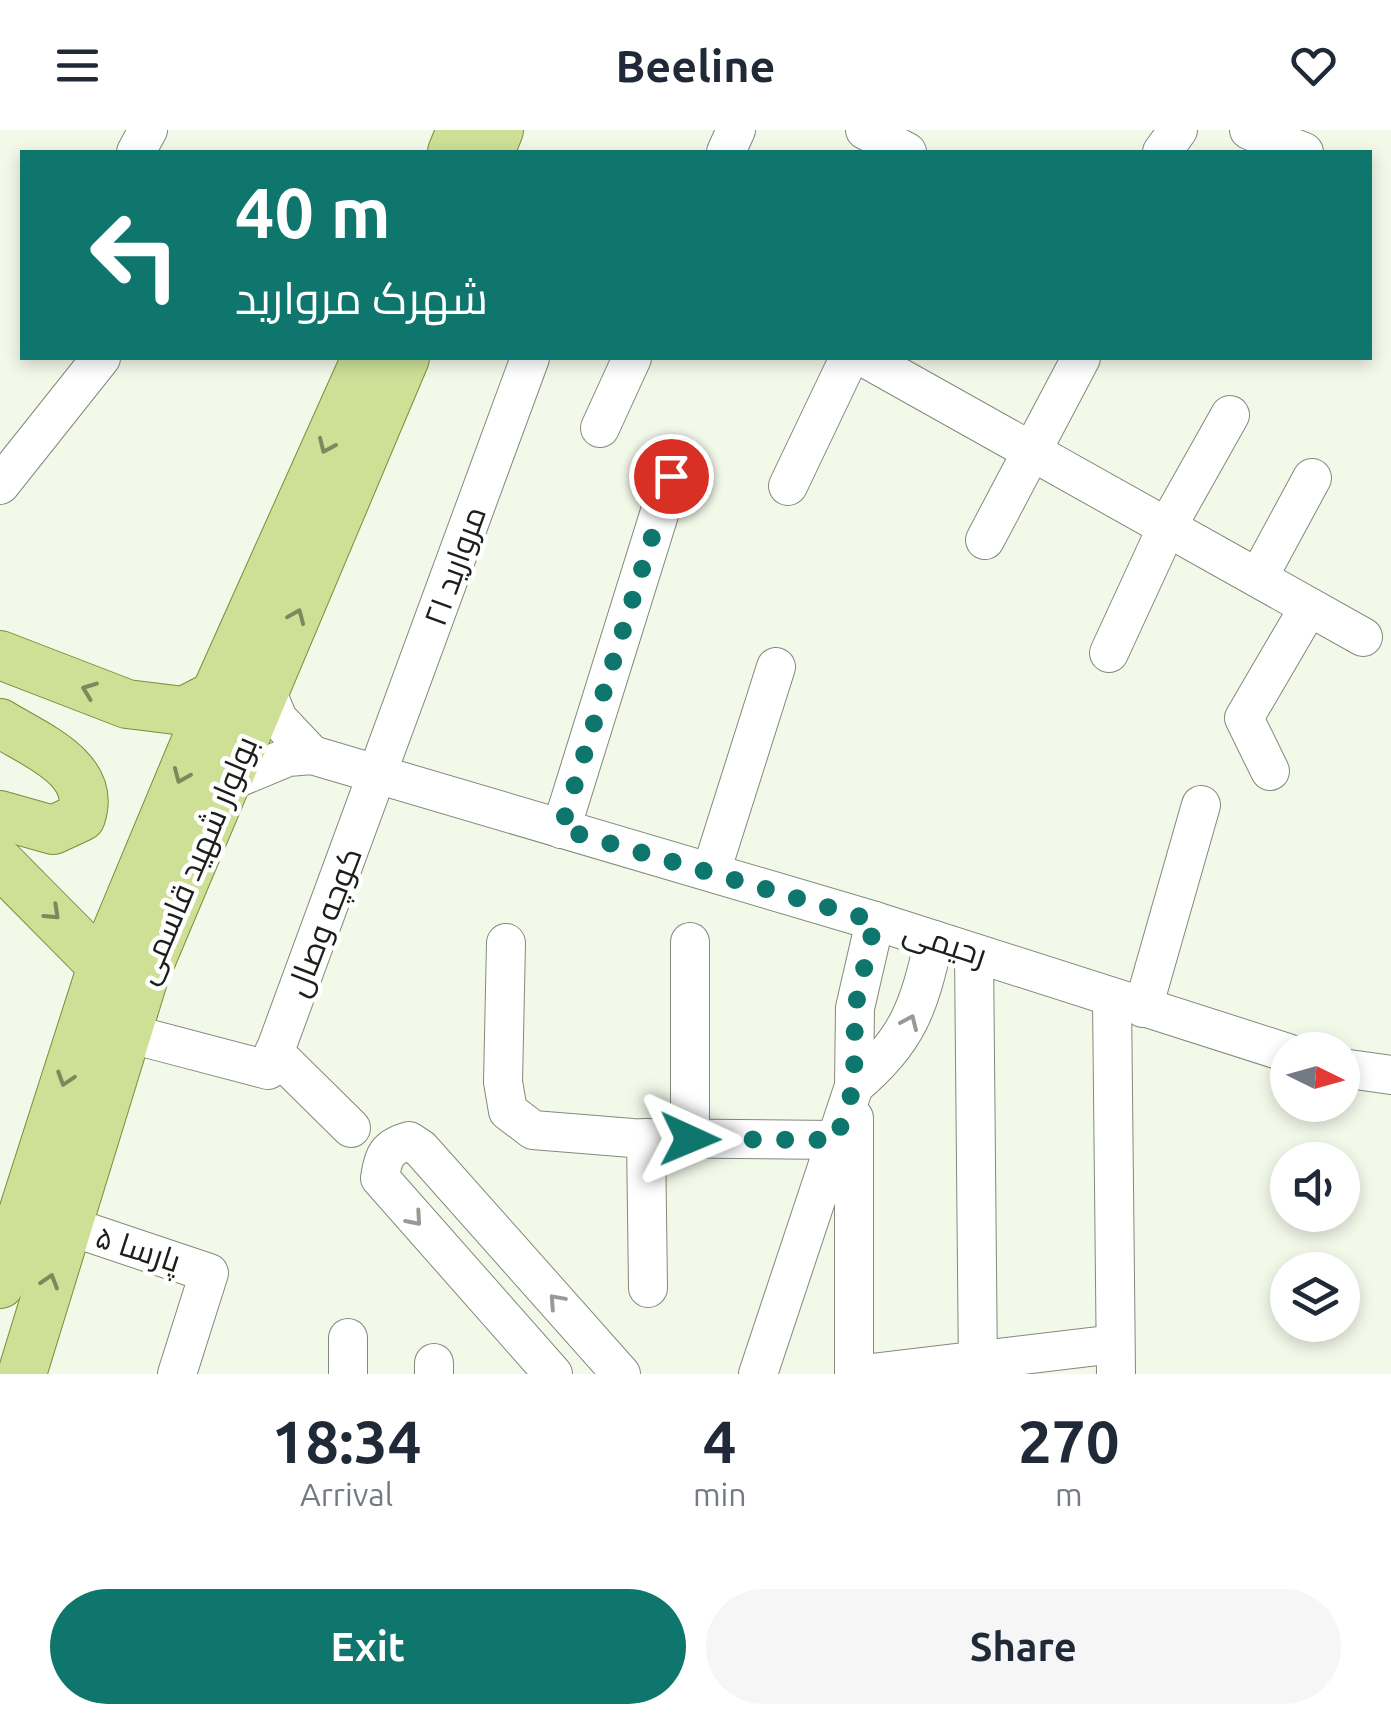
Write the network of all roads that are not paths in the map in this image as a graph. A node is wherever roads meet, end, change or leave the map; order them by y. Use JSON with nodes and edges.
{"nodes":[{"id":1,"x":865,"y":130,"type":"edge"},
{"id":2,"x":1249,"y":130,"type":"edge"},
{"id":3,"x":903,"y":150,"type":"edge"},
{"id":4,"x":1299,"y":150,"type":"edge"},
{"id":5,"x":99,"y":360,"type":"edge"},
{"id":6,"x":365,"y":360,"type":"edge"},
{"id":7,"x":404,"y":360,"type":"edge"},
{"id":8,"x":529,"y":360,"type":"edge"},
{"id":9,"x":631,"y":360,"type":"edge"},
{"id":10,"x":848,"y":360,"type":"edge"},
{"id":11,"x":869,"y":360,"type":"edge"},
{"id":12,"x":1080,"y":360,"type":"edge"},
{"id":13,"x":1230,"y":415,"type":"dead end"},
{"id":14,"x":600,"y":428,"type":"dead end"},
{"id":15,"x":1032,"y":451,"type":"junction"},
{"id":16,"x":671,"y":476,"type":"dead end"},
{"id":17,"x":1312,"y":478,"type":"dead end"},
{"id":18,"x":0,"y":485,"type":"edge"},
{"id":19,"x":788,"y":486,"type":"dead end"},
{"id":20,"x":1167,"y":527,"type":"junction"},
{"id":21,"x":985,"y":540,"type":"dead end"},
{"id":22,"x":1258,"y":578,"type":"junction"},
{"id":23,"x":1309,"y":606,"type":"junction"},
{"id":24,"x":1363,"y":637,"type":"dead end"},
{"id":25,"x":1109,"y":654,"type":"dead end"},
{"id":26,"x":0,"y":655,"type":"edge"},
{"id":27,"x":776,"y":668,"type":"dead end"},
{"id":28,"x":266,"y":690,"type":"junction"},
{"id":29,"x":215,"y":695,"type":"junction"},
{"id":30,"x":0,"y":723,"type":"edge"},
{"id":31,"x":312,"y":756,"type":"junction"},
{"id":32,"x":1270,"y":771,"type":"dead end"},
{"id":33,"x":380,"y":775,"type":"junction"},
{"id":34,"x":230,"y":781,"type":"junction"},
{"id":35,"x":1201,"y":805,"type":"dead end"},
{"id":36,"x":0,"y":815,"type":"edge"},
{"id":37,"x":561,"y":829,"type":"junction"},
{"id":38,"x":0,"y":863,"type":"edge"},
{"id":39,"x":711,"y":872,"type":"junction"},
{"id":40,"x":875,"y":921,"type":"junction"},
{"id":41,"x":934,"y":940,"type":"junction"},
{"id":42,"x":690,"y":942,"type":"dead end"},
{"id":43,"x":506,"y":943,"type":"dead end"},
{"id":44,"x":974,"y":953,"type":"junction"},
{"id":45,"x":123,"y":971,"type":"junction"},
{"id":46,"x":1128,"y":1003,"type":"junction"},
{"id":47,"x":127,"y":1033,"type":"junction"},
{"id":48,"x":1270,"y":1047,"type":"edge"},
{"id":49,"x":271,"y":1061,"type":"junction"},
{"id":50,"x":1360,"y":1071,"type":"edge"},
{"id":51,"x":1391,"y":1076,"type":"edge"},
{"id":52,"x":854,"y":1086,"type":"junction"},
{"id":53,"x":351,"y":1128,"type":"dead end"},
{"id":54,"x":646,"y":1138,"type":"junction"},
{"id":55,"x":690,"y":1139,"type":"junction"},
{"id":56,"x":836,"y":1140,"type":"junction"},
{"id":57,"x":66,"y":1226,"type":"junction"},
{"id":58,"x":2,"y":1275,"type":"edge"},
{"id":59,"x":648,"y":1288,"type":"dead end"},
{"id":60,"x":1116,"y":1359,"type":"edge"},
{"id":61,"x":978,"y":1367,"type":"edge"},
{"id":62,"x":22,"y":1374,"type":"edge"},
{"id":63,"x":177,"y":1374,"type":"edge"},
{"id":64,"x":552,"y":1374,"type":"edge"},
{"id":65,"x":621,"y":1374,"type":"edge"},
{"id":66,"x":758,"y":1374,"type":"edge"},
{"id":67,"x":854,"y":1374,"type":"edge"},
{"id":68,"x":864,"y":1374,"type":"edge"}],
"edges":[{"from":1,"to":3,"type":"street"},
{"from":2,"to":4,"type":"street"},
{"from":5,"to":18,"type":"street"},
{"from":6,"to":29,"type":"main road","name":"بولوار شهید قاسمی","one_way":true},
{"from":28,"to":7,"type":"main road","name":"بولوار شهید قاسمی","one_way":true},
{"from":8,"to":33,"type":"street","name":"مروارید ۲۱"},
{"from":9,"to":14,"type":"street"},
{"from":10,"to":19,"type":"street"},
{"from":11,"to":15,"type":"street"},
{"from":12,"to":15,"type":"street"},
{"from":13,"to":20,"type":"street"},
{"from":15,"to":20,"type":"street"},
{"from":15,"to":21,"type":"street"},
{"from":16,"to":37,"type":"street"},
{"from":17,"to":22,"type":"street"},
{"from":20,"to":22,"type":"street"},
{"from":20,"to":25,"type":"street"},
{"from":22,"to":23,"type":"street"},
{"from":23,"to":24,"type":"street"},
{"from":23,"to":32,"type":"street"},
{"from":29,"to":26,"type":"main road","one_way":true},
{"from":27,"to":39,"type":"street"},
{"from":28,"to":31,"type":"street"},
{"from":28,"to":34,"type":"main road","name":"بولوار شهید قاسمی"},
{"from":29,"to":45,"type":"main road","name":"بولوار شهید قاسمی","one_way":true},
{"from":30,"to":36,"type":"main road"},
{"from":31,"to":33,"type":"street","name":"رحیمی"},
{"from":31,"to":34,"type":"street","name":"رحیمی"},
{"from":33,"to":37,"type":"street","name":"رحیمی"},
{"from":33,"to":49,"type":"street","name":"کوچه وصال"},
{"from":34,"to":45,"type":"main road","name":"بولوار شهید قاسمی"},
{"from":35,"to":46,"type":"street"},
{"from":37,"to":39,"type":"street","name":"رحیمی"},
{"from":38,"to":45,"type":"main road","one_way":true},
{"from":39,"to":40,"type":"street","name":"رحیمی"},
{"from":40,"to":41,"type":"street","name":"رحیمی"},
{"from":40,"to":52,"type":"street"},
{"from":41,"to":44,"type":"street","name":"رحیمی"},
{"from":52,"to":41,"type":"street","one_way":true},
{"from":42,"to":55,"type":"street"},
{"from":43,"to":54,"type":"street"},
{"from":44,"to":46,"type":"street","name":"رحیمی"},
{"from":44,"to":61,"type":"street"},
{"from":45,"to":47,"type":"main road","name":"بولوار شهید قاسمی"},
{"from":45,"to":58,"type":"main road","name":"بولوار شهید قاسمی","one_way":true},
{"from":46,"to":48,"type":"street","name":"رحیمی"},
{"from":46,"to":60,"type":"street"},
{"from":47,"to":49,"type":"street"},
{"from":47,"to":57,"type":"main road","name":"بولوار شهید قاسمی"},
{"from":49,"to":53,"type":"street"},
{"from":50,"to":51,"type":"street"},
{"from":52,"to":56,"type":"street"},
{"from":52,"to":67,"type":"street"},
{"from":54,"to":55,"type":"street"},
{"from":54,"to":59,"type":"street"},
{"from":55,"to":56,"type":"street"},
{"from":56,"to":66,"type":"street"},
{"from":62,"to":57,"type":"main road","name":"بولوار شهید قاسمی","one_way":true},
{"from":57,"to":63,"type":"street","name":"پارسا ۵"},
{"from":60,"to":61,"type":"street"},
{"from":61,"to":68,"type":"street"},
{"from":65,"to":64,"type":"street","one_way":true}]}
